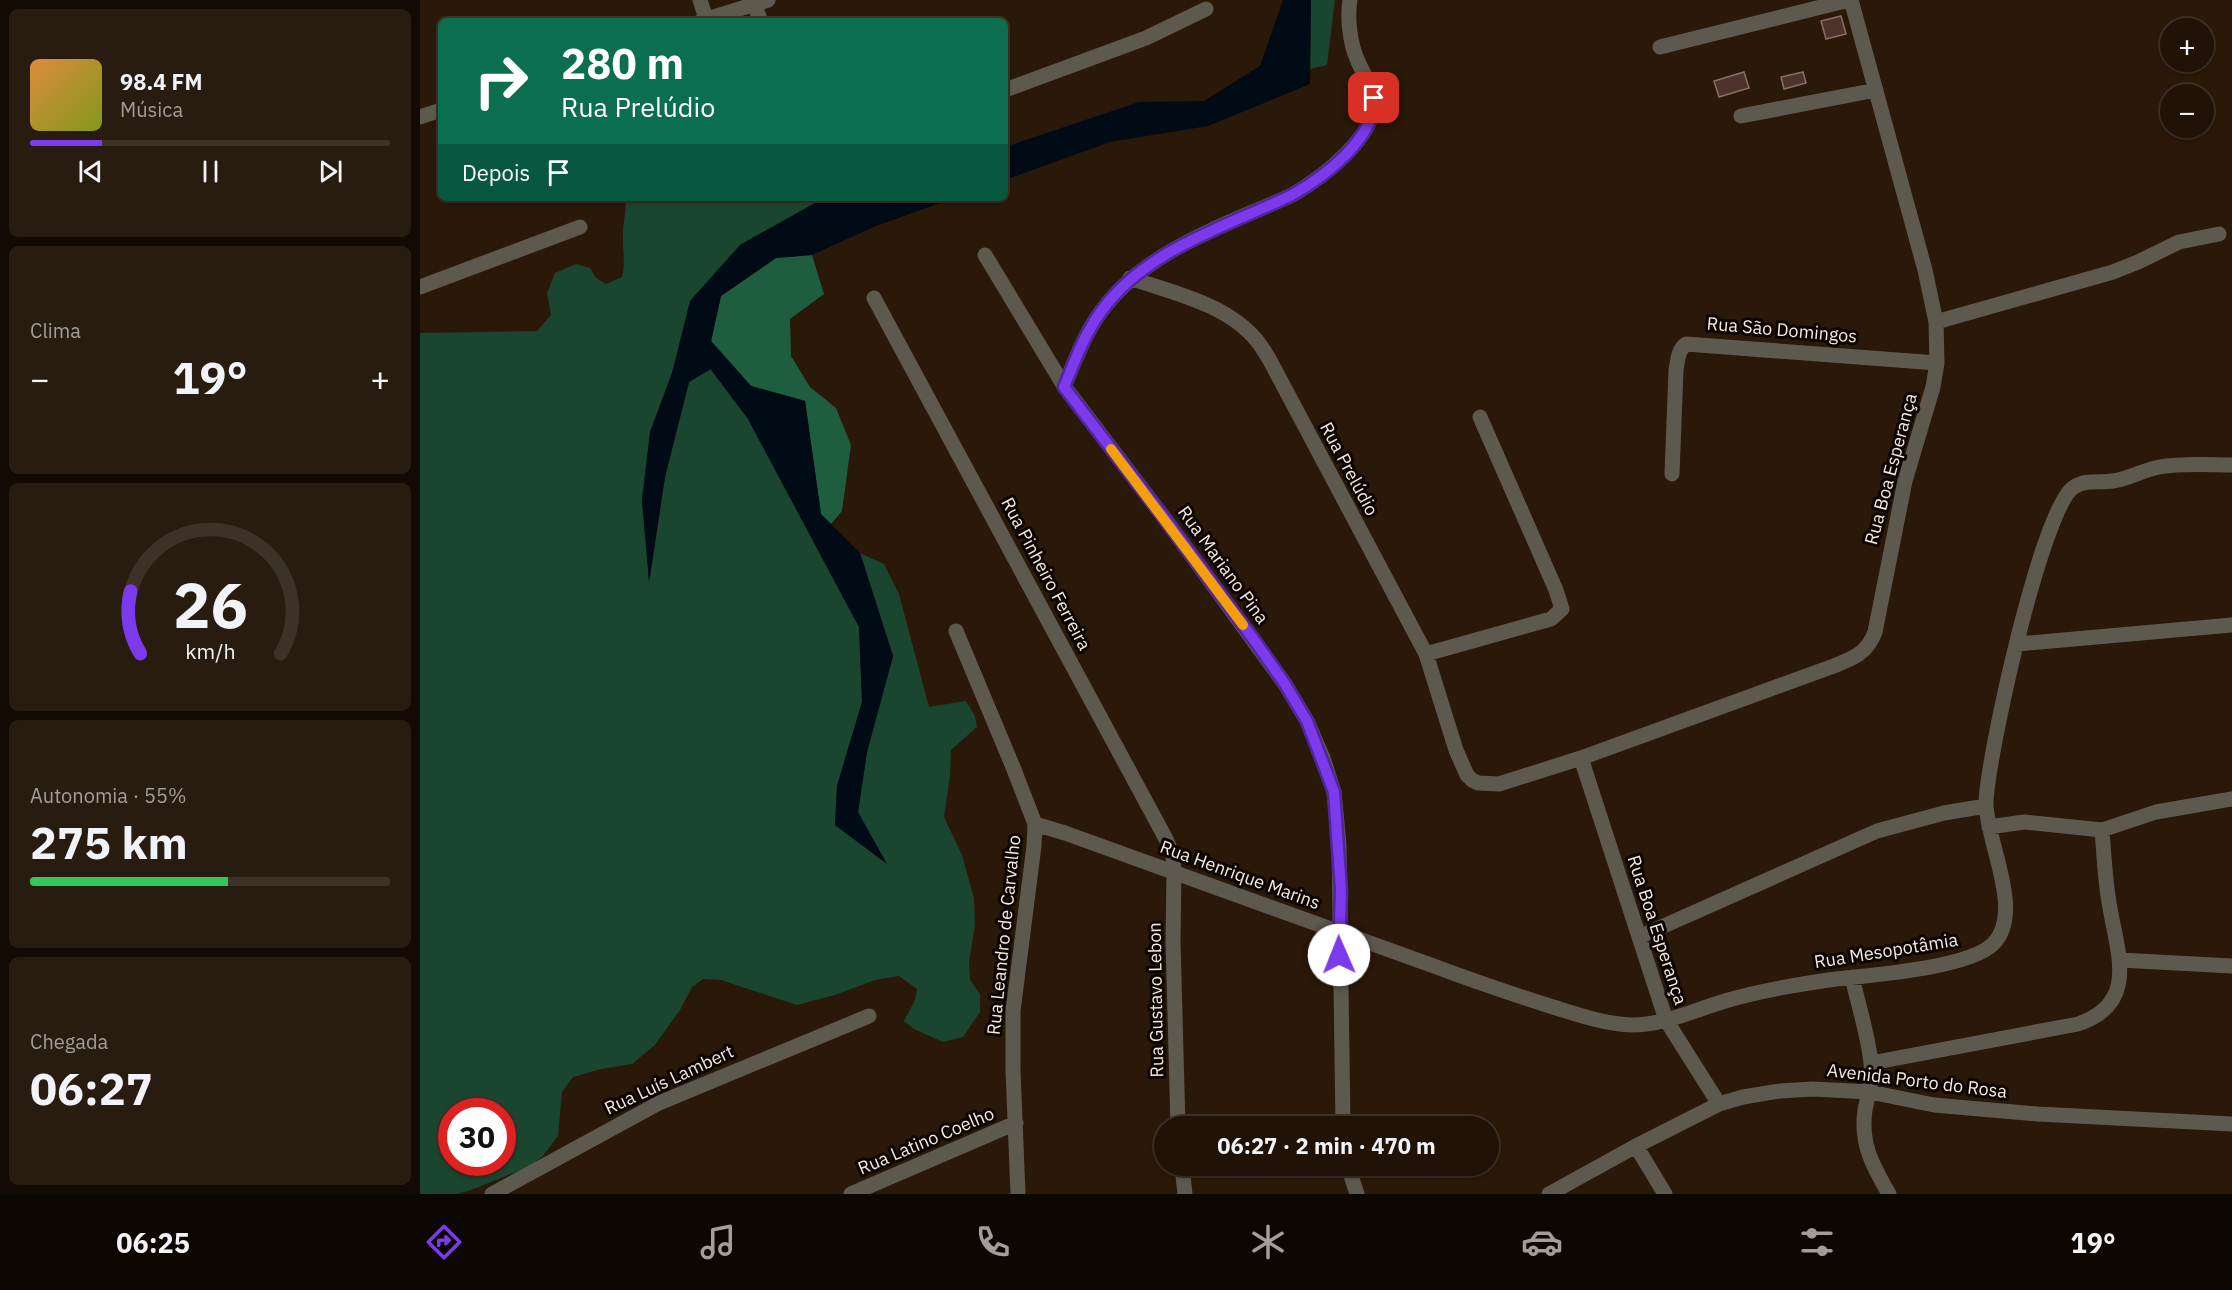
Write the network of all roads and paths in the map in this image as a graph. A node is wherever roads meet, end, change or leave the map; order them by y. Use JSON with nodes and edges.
{"nodes":[{"id":1,"x":700,"y":0,"type":"edge"},
{"id":2,"x":1350,"y":0,"type":"edge"},
{"id":3,"x":1850,"y":0,"type":"edge"},
{"id":4,"x":761,"y":2,"type":"edge"},
{"id":5,"x":1206,"y":9,"type":"dead end"},
{"id":6,"x":704,"y":18,"type":"edge"},
{"id":7,"x":710,"y":18,"type":"edge"},
{"id":8,"x":761,"y":18,"type":"edge"},
{"id":9,"x":1660,"y":47,"type":"dead end"},
{"id":10,"x":1008,"y":89,"type":"edge"},
{"id":11,"x":1876,"y":90,"type":"junction"},
{"id":12,"x":438,"y":111,"type":"edge"},
{"id":13,"x":1741,"y":116,"type":"dead end"},
{"id":14,"x":420,"y":117,"type":"edge"},
{"id":15,"x":580,"y":227,"type":"dead end"},
{"id":16,"x":2219,"y":234,"type":"dead end"},
{"id":17,"x":985,"y":255,"type":"dead end"},
{"id":18,"x":1130,"y":278,"type":"junction"},
{"id":19,"x":420,"y":287,"type":"edge"},
{"id":20,"x":874,"y":298,"type":"dead end"},
{"id":21,"x":1936,"y":322,"type":"junction"},
{"id":22,"x":1937,"y":363,"type":"junction"},
{"id":23,"x":1064,"y":387,"type":"junction"},
{"id":24,"x":1480,"y":417,"type":"dead end"},
{"id":25,"x":2232,"y":465,"type":"edge"},
{"id":26,"x":1672,"y":474,"type":"dead end"},
{"id":27,"x":2232,"y":625,"type":"edge"},
{"id":28,"x":956,"y":631,"type":"dead end"},
{"id":29,"x":2017,"y":644,"type":"junction"},
{"id":30,"x":1426,"y":654,"type":"junction"},
{"id":31,"x":1456,"y":750,"type":"joint"},
{"id":32,"x":1581,"y":758,"type":"junction"},
{"id":33,"x":2232,"y":799,"type":"edge"},
{"id":34,"x":1986,"y":806,"type":"junction"},
{"id":35,"x":1035,"y":824,"type":"junction"},
{"id":36,"x":1989,"y":827,"type":"junction"},
{"id":37,"x":2102,"y":830,"type":"junction"},
{"id":38,"x":1174,"y":872,"type":"junction"},
{"id":39,"x":1339,"y":932,"type":"junction"},
{"id":40,"x":1639,"y":937,"type":"junction"},
{"id":41,"x":2120,"y":960,"type":"junction"},
{"id":42,"x":2232,"y":966,"type":"edge"},
{"id":43,"x":1852,"y":977,"type":"junction"},
{"id":44,"x":869,"y":1016,"type":"dead end"},
{"id":45,"x":1666,"y":1020,"type":"junction"},
{"id":46,"x":1871,"y":1063,"type":"junction"},
{"id":47,"x":1870,"y":1092,"type":"junction"},
{"id":48,"x":1719,"y":1104,"type":"junction"},
{"id":49,"x":1178,"y":1116,"type":"edge"},
{"id":50,"x":1343,"y":1116,"type":"edge"},
{"id":51,"x":1016,"y":1123,"type":"junction"},
{"id":52,"x":2232,"y":1124,"type":"edge"},
{"id":53,"x":1636,"y":1146,"type":"junction"},
{"id":54,"x":1183,"y":1176,"type":"edge"},
{"id":55,"x":1350,"y":1176,"type":"edge"},
{"id":56,"x":492,"y":1194,"type":"edge"},
{"id":57,"x":851,"y":1194,"type":"edge"},
{"id":58,"x":1018,"y":1194,"type":"edge"},
{"id":59,"x":1185,"y":1194,"type":"edge"},
{"id":60,"x":1357,"y":1194,"type":"edge"},
{"id":61,"x":1549,"y":1194,"type":"edge"},
{"id":62,"x":1665,"y":1194,"type":"edge"},
{"id":63,"x":1889,"y":1194,"type":"edge"}],
"edges":[{"from":1,"to":6,"type":"street"},
{"from":2,"to":18,"type":"street"},
{"from":3,"to":9,"type":"street"},
{"from":3,"to":11,"type":"street","name":"Rua Boa Esperança"},
{"from":4,"to":7,"type":"street"},
{"from":4,"to":8,"type":"street"},
{"from":5,"to":10,"type":"street"},
{"from":11,"to":13,"type":"street"},
{"from":11,"to":21,"type":"street","name":"Rua Boa Esperança"},
{"from":12,"to":14,"type":"street"},
{"from":15,"to":19,"type":"street"},
{"from":16,"to":21,"type":"street"},
{"from":17,"to":23,"type":"street","name":"Rua Mariano Pina"},
{"from":18,"to":23,"type":"street"},
{"from":18,"to":30,"type":"street","name":"Rua Prelúdio"},
{"from":20,"to":38,"type":"street","name":"Rua Pinheiro Ferreira"},
{"from":21,"to":22,"type":"street","name":"Rua Boa Esperança"},
{"from":22,"to":26,"type":"street","name":"Rua São Domingos"},
{"from":22,"to":32,"type":"street","name":"Rua Boa Esperança"},
{"from":23,"to":39,"type":"street","name":"Rua Mariano Pina"},
{"from":24,"to":30,"type":"street"},
{"from":25,"to":29,"type":"street","name":"Rua Mesopotâmia"},
{"from":27,"to":29,"type":"street"},
{"from":28,"to":35,"type":"street"},
{"from":29,"to":34,"type":"street","name":"Rua Mesopotâmia"},
{"from":30,"to":31,"type":"street","name":"Rua Prelúdio"},
{"from":31,"to":32,"type":"street","name":"Rua Boa Esperança"},
{"from":32,"to":40,"type":"street","name":"Rua Boa Esperança"},
{"from":33,"to":37,"type":"street"},
{"from":34,"to":36,"type":"street","name":"Rua Mesopotâmia"},
{"from":34,"to":40,"type":"street"},
{"from":35,"to":38,"type":"street","name":"Rua Henrique Marins"},
{"from":35,"to":51,"type":"street","name":"Rua Leandro de Carvalho"},
{"from":36,"to":37,"type":"street"},
{"from":36,"to":43,"type":"street","name":"Rua Mesopotâmia"},
{"from":37,"to":41,"type":"street"},
{"from":38,"to":39,"type":"street","name":"Rua Henrique Marins"},
{"from":38,"to":49,"type":"street","name":"Rua Gustavo Lebon"},
{"from":39,"to":45,"type":"street","name":"Rua Henrique Marins"},
{"from":39,"to":50,"type":"street","name":"Rua Mariano Pina"},
{"from":40,"to":45,"type":"street","name":"Rua Boa Esperança"},
{"from":41,"to":42,"type":"street"},
{"from":41,"to":46,"type":"street"},
{"from":43,"to":45,"type":"street","name":"Rua Mesopotâmia"},
{"from":43,"to":46,"type":"street"},
{"from":44,"to":56,"type":"street","name":"Rua Luís Lambert"},
{"from":45,"to":48,"type":"street","name":"Rua Boa Esperança"},
{"from":46,"to":47,"type":"street"},
{"from":47,"to":48,"type":"street","name":"Avenida Porto do Rosa"},
{"from":47,"to":52,"type":"street","name":"Avenida Porto do Rosa"},
{"from":47,"to":63,"type":"street"},
{"from":48,"to":53,"type":"street","name":"Avenida Porto do Rosa"},
{"from":51,"to":57,"type":"street","name":"Rua Latino Coelho"},
{"from":51,"to":58,"type":"street","name":"Rua Leandro de Carvalho"},
{"from":53,"to":61,"type":"street","name":"Avenida Porto do Rosa"},
{"from":53,"to":62,"type":"street"},
{"from":54,"to":59,"type":"street"},
{"from":55,"to":60,"type":"street"}]}
